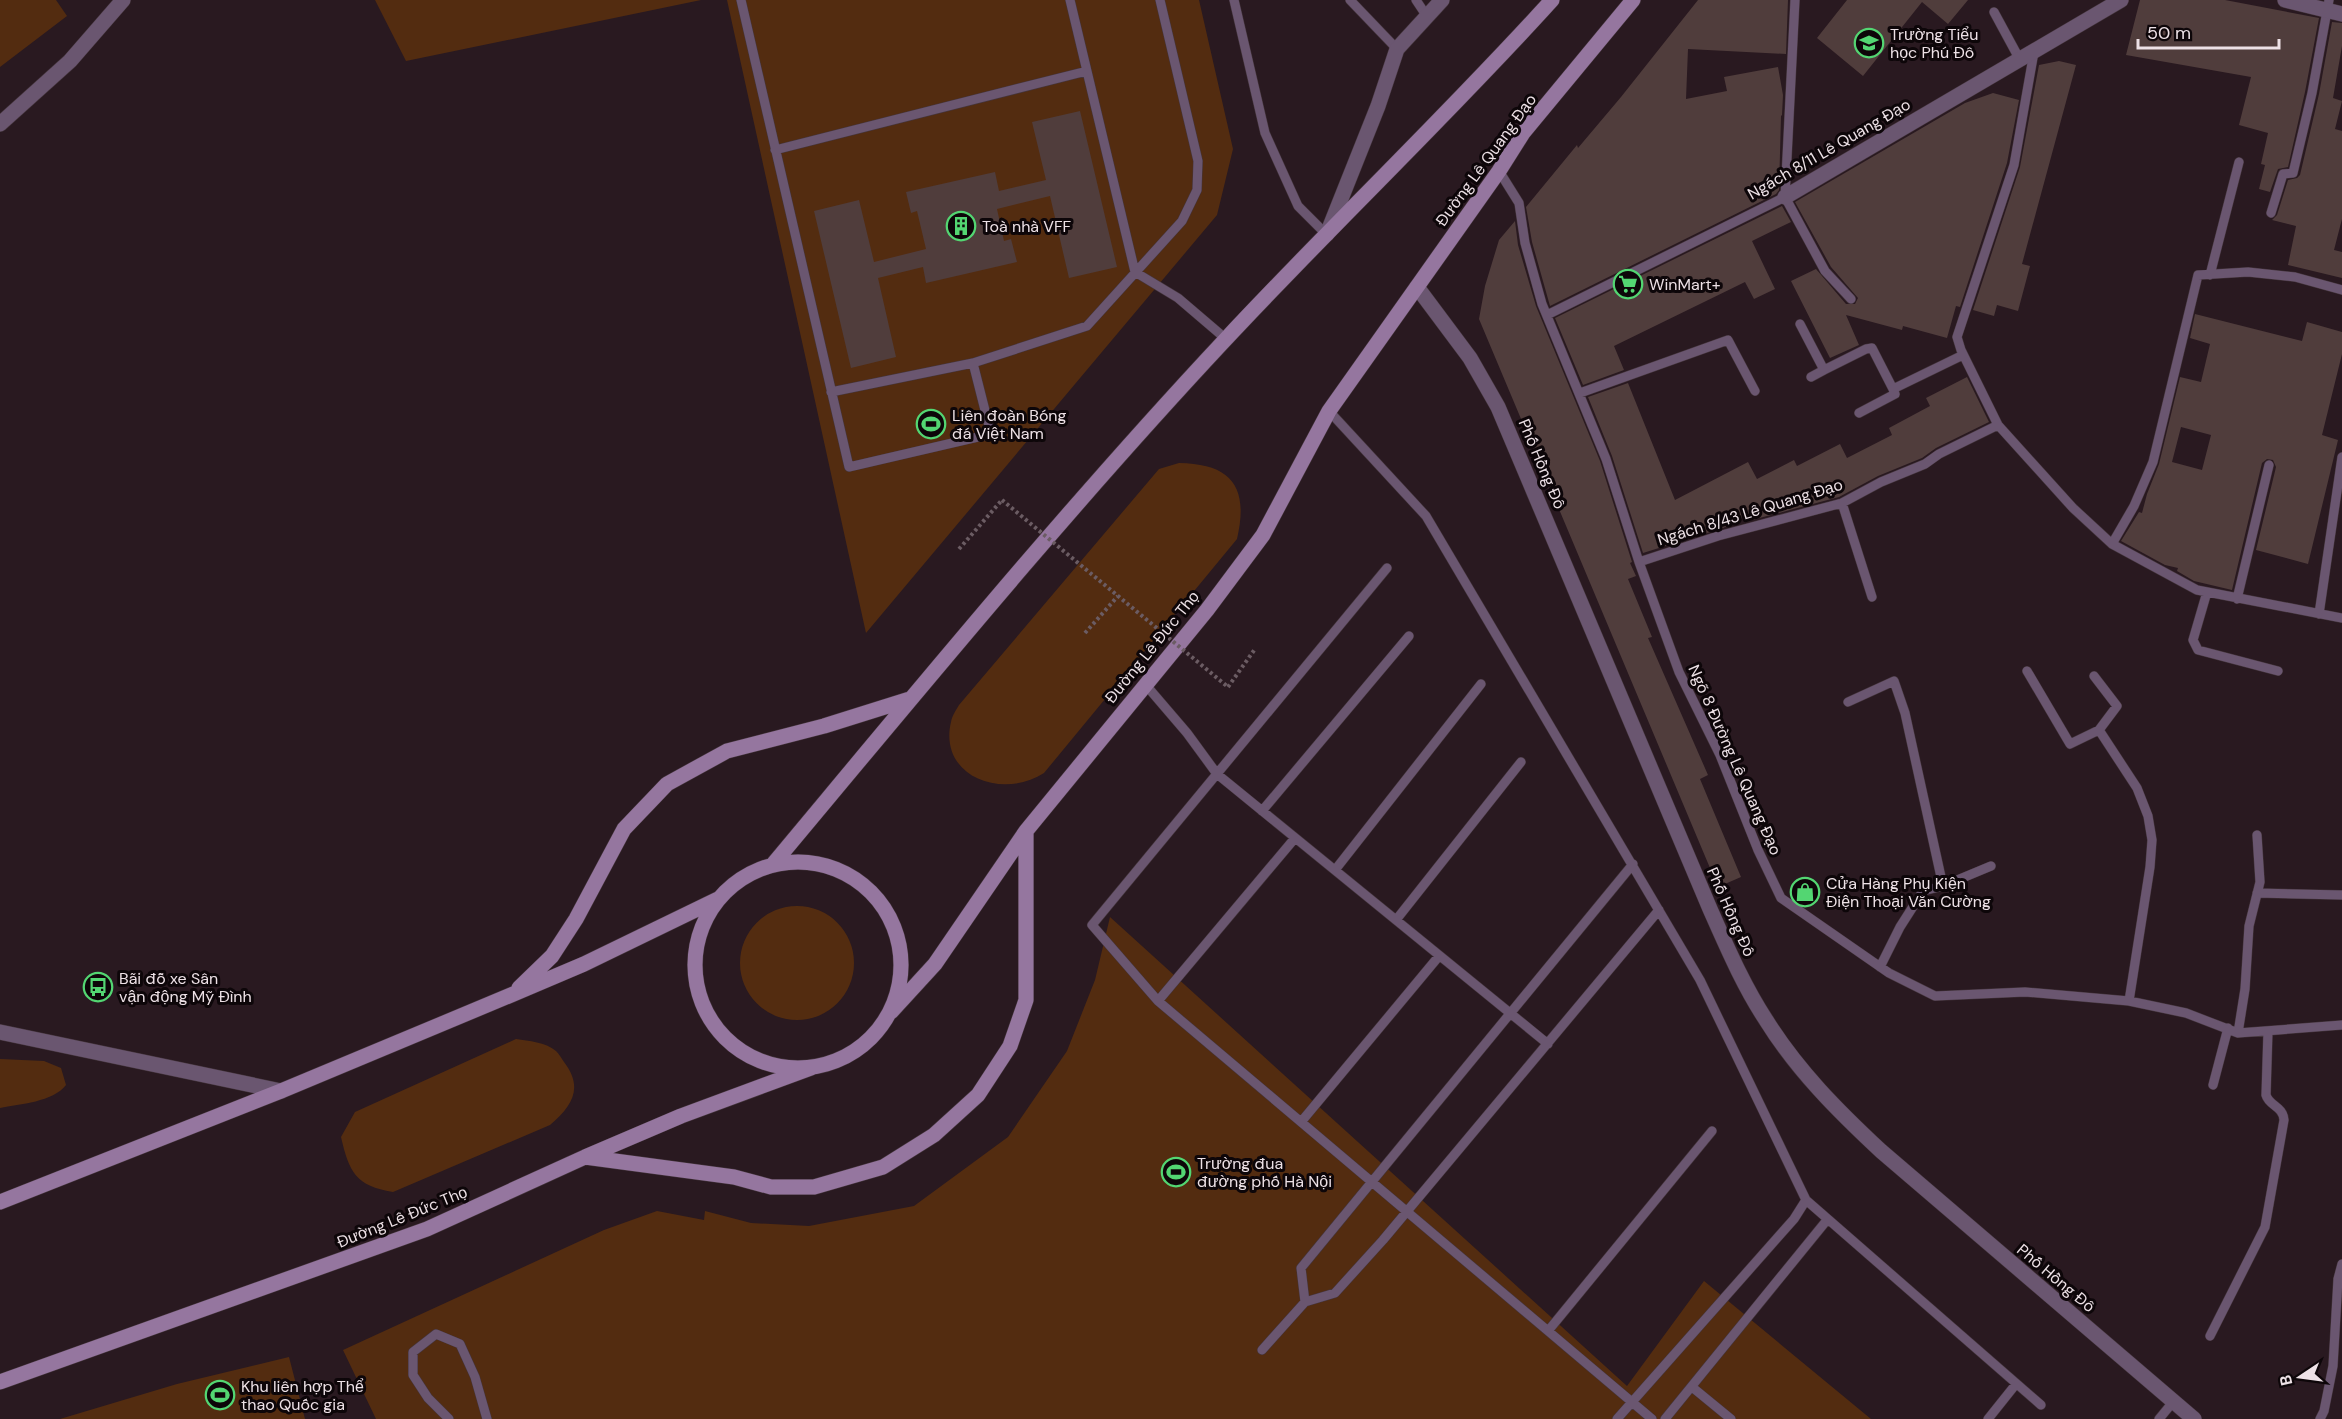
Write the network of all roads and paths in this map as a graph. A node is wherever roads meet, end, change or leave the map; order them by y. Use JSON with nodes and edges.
{"nodes":[{"id":1,"x":123,"y":0,"type":"edge"},
{"id":2,"x":741,"y":0,"type":"edge"},
{"id":3,"x":1070,"y":0,"type":"edge"},
{"id":4,"x":1160,"y":0,"type":"edge"},
{"id":5,"x":1234,"y":0,"type":"edge"},
{"id":6,"x":1350,"y":0,"type":"edge"},
{"id":7,"x":1416,"y":0,"type":"edge"},
{"id":8,"x":1442,"y":0,"type":"edge"},
{"id":9,"x":1552,"y":0,"type":"edge"},
{"id":10,"x":1633,"y":0,"type":"edge"},
{"id":11,"x":1795,"y":0,"type":"edge"},
{"id":12,"x":2121,"y":0,"type":"edge"},
{"id":13,"x":2285,"y":0,"type":"edge"},
{"id":14,"x":2333,"y":8,"type":"edge"},
{"id":15,"x":1994,"y":12,"type":"dead end"},
{"id":16,"x":1426,"y":15,"type":"junction"},
{"id":17,"x":1397,"y":49,"type":"junction"},
{"id":18,"x":2027,"y":56,"type":"junction"},
{"id":19,"x":1087,"y":70,"type":"junction"},
{"id":20,"x":0,"y":124,"type":"edge"},
{"id":21,"x":775,"y":150,"type":"junction"},
{"id":22,"x":2239,"y":162,"type":"dead end"},
{"id":23,"x":1499,"y":171,"type":"junction"},
{"id":24,"x":1785,"y":197,"type":"junction"},
{"id":25,"x":2271,"y":213,"type":"dead end"},
{"id":26,"x":1327,"y":235,"type":"junction"},
{"id":27,"x":1135,"y":272,"type":"junction"},
{"id":28,"x":2210,"y":276,"type":"junction"},
{"id":29,"x":1417,"y":287,"type":"junction"},
{"id":30,"x":2342,"y":290,"type":"edge"},
{"id":31,"x":1851,"y":299,"type":"dead end"},
{"id":32,"x":1547,"y":315,"type":"junction"},
{"id":33,"x":1800,"y":324,"type":"dead end"},
{"id":34,"x":1226,"y":339,"type":"junction"},
{"id":35,"x":1963,"y":355,"type":"junction"},
{"id":36,"x":973,"y":363,"type":"junction"},
{"id":37,"x":1824,"y":370,"type":"junction"},
{"id":38,"x":1811,"y":377,"type":"dead end"},
{"id":39,"x":1893,"y":389,"type":"junction"},
{"id":40,"x":1755,"y":391,"type":"dead end"},
{"id":41,"x":831,"y":392,"type":"junction"},
{"id":42,"x":1580,"y":393,"type":"junction"},
{"id":43,"x":1329,"y":411,"type":"junction"},
{"id":44,"x":1859,"y":413,"type":"dead end"},
{"id":45,"x":1998,"y":424,"type":"junction"},
{"id":46,"x":2342,"y":457,"type":"edge"},
{"id":47,"x":2269,"y":465,"type":"dead end"},
{"id":48,"x":1842,"y":503,"type":"junction"},
{"id":49,"x":2112,"y":544,"type":"junction"},
{"id":50,"x":959,"y":549,"type":"dead end"},
{"id":51,"x":1639,"y":562,"type":"junction"},
{"id":52,"x":1387,"y":568,"type":"dead end"},
{"id":53,"x":2206,"y":592,"type":"junction"},
{"id":54,"x":1118,"y":596,"type":"junction"},
{"id":55,"x":1872,"y":597,"type":"dead end"},
{"id":56,"x":2237,"y":599,"type":"junction"},
{"id":57,"x":2319,"y":614,"type":"junction"},
{"id":58,"x":2342,"y":618,"type":"edge"},
{"id":59,"x":1085,"y":633,"type":"dead end"},
{"id":60,"x":1409,"y":636,"type":"dead end"},
{"id":61,"x":1255,"y":649,"type":"dead end"},
{"id":62,"x":2027,"y":671,"type":"dead end"},
{"id":63,"x":2278,"y":671,"type":"dead end"},
{"id":64,"x":2094,"y":676,"type":"dead end"},
{"id":65,"x":1145,"y":684,"type":"junction"},
{"id":66,"x":1481,"y":684,"type":"dead end"},
{"id":67,"x":910,"y":699,"type":"junction"},
{"id":68,"x":1848,"y":702,"type":"dead end"},
{"id":69,"x":2099,"y":730,"type":"junction"},
{"id":70,"x":1521,"y":762,"type":"dead end"},
{"id":71,"x":1217,"y":774,"type":"junction"},
{"id":72,"x":1262,"y":811,"type":"junction"},
{"id":73,"x":1026,"y":831,"type":"junction"},
{"id":74,"x":2257,"y":835,"type":"dead end"},
{"id":75,"x":1295,"y":838,"type":"junction"},
{"id":76,"x":774,"y":863,"type":"junction"},
{"id":77,"x":1633,"y":864,"type":"junction"},
{"id":78,"x":1991,"y":866,"type":"dead end"},
{"id":79,"x":1335,"y":870,"type":"junction"},
{"id":80,"x":1943,"y":886,"type":"junction"},
{"id":81,"x":2257,"y":893,"type":"junction"},
{"id":82,"x":2342,"y":895,"type":"edge"},
{"id":83,"x":718,"y":898,"type":"junction"},
{"id":84,"x":1659,"y":910,"type":"junction"},
{"id":85,"x":1396,"y":920,"type":"junction"},
{"id":86,"x":1439,"y":956,"type":"junction"},
{"id":87,"x":1880,"y":967,"type":"junction"},
{"id":88,"x":511,"y":995,"type":"junction"},
{"id":89,"x":1158,"y":1001,"type":"junction"},
{"id":90,"x":2129,"y":1001,"type":"junction"},
{"id":91,"x":891,"y":1012,"type":"junction"},
{"id":92,"x":1510,"y":1014,"type":"junction"},
{"id":93,"x":2342,"y":1025,"type":"edge"},
{"id":94,"x":2228,"y":1029,"type":"junction"},
{"id":95,"x":2268,"y":1031,"type":"junction"},
{"id":96,"x":0,"y":1032,"type":"edge"},
{"id":97,"x":2238,"y":1033,"type":"junction"},
{"id":98,"x":1548,"y":1044,"type":"junction"},
{"id":99,"x":811,"y":1068,"type":"junction"},
{"id":100,"x":2213,"y":1085,"type":"dead end"},
{"id":101,"x":281,"y":1090,"type":"junction"},
{"id":102,"x":1300,"y":1122,"type":"junction"},
{"id":103,"x":1712,"y":1131,"type":"dead end"},
{"id":104,"x":585,"y":1157,"type":"junction"},
{"id":105,"x":1372,"y":1182,"type":"junction"},
{"id":106,"x":1806,"y":1200,"type":"junction"},
{"id":107,"x":0,"y":1202,"type":"edge"},
{"id":108,"x":1407,"y":1212,"type":"junction"},
{"id":109,"x":1827,"y":1220,"type":"junction"},
{"id":110,"x":2342,"y":1264,"type":"edge"},
{"id":111,"x":2340,"y":1288,"type":"edge"},
{"id":112,"x":1305,"y":1302,"type":"junction"},
{"id":113,"x":1548,"y":1331,"type":"junction"},
{"id":114,"x":2210,"y":1336,"type":"dead end"},
{"id":115,"x":1262,"y":1350,"type":"dead end"},
{"id":116,"x":0,"y":1382,"type":"edge"},
{"id":117,"x":2016,"y":1384,"type":"junction"},
{"id":118,"x":1692,"y":1387,"type":"junction"},
{"id":119,"x":1632,"y":1402,"type":"junction"},
{"id":120,"x":2173,"y":1402,"type":"junction"},
{"id":121,"x":2041,"y":1405,"type":"dead end"},
{"id":122,"x":449,"y":1419,"type":"edge"},
{"id":123,"x":488,"y":1419,"type":"edge"},
{"id":124,"x":1617,"y":1419,"type":"edge"},
{"id":125,"x":1652,"y":1419,"type":"edge"},
{"id":126,"x":1665,"y":1419,"type":"edge"},
{"id":127,"x":1731,"y":1419,"type":"edge"},
{"id":128,"x":1988,"y":1419,"type":"edge"},
{"id":129,"x":2159,"y":1419,"type":"edge"},
{"id":130,"x":2194,"y":1419,"type":"edge"},
{"id":131,"x":2320,"y":1419,"type":"edge"}],
"edges":[{"from":1,"to":20,"type":"street"},
{"from":2,"to":21,"type":"lane"},
{"from":3,"to":19,"type":"lane"},
{"from":4,"to":27,"type":"lane"},
{"from":5,"to":26,"type":"lane"},
{"from":6,"to":17,"type":"lane"},
{"from":7,"to":16,"type":"lane"},
{"from":8,"to":16,"type":"street"},
{"from":9,"to":26,"type":"main road"},
{"from":10,"to":23,"type":"main road","name":"Đường Lê Quang Đạo"},
{"from":11,"to":24,"type":"lane"},
{"from":12,"to":18,"type":"street","name":"Ngách 8/11 Lê Quang Đạo"},
{"from":13,"to":14,"type":"street"},
{"from":14,"to":25,"type":"lane"},
{"from":15,"to":18,"type":"lane"},
{"from":16,"to":17,"type":"street"},
{"from":17,"to":26,"type":"street"},
{"from":18,"to":24,"type":"street","name":"Ngách 8/11 Lê Quang Đạo"},
{"from":18,"to":35,"type":"lane"},
{"from":19,"to":21,"type":"lane"},
{"from":19,"to":27,"type":"lane"},
{"from":21,"to":41,"type":"lane"},
{"from":22,"to":28,"type":"lane"},
{"from":23,"to":29,"type":"main road","name":"Đường Lê Quang Đạo"},
{"from":23,"to":32,"type":"lane","name":"Ngõ 8 Đường Lê Quang Đạo"},
{"from":24,"to":31,"type":"lane"},
{"from":24,"to":32,"type":"lane","name":"Ngách 8/11 Lê Quang Đạo"},
{"from":26,"to":34,"type":"main road"},
{"from":27,"to":34,"type":"lane"},
{"from":27,"to":36,"type":"lane"},
{"from":28,"to":30,"type":"lane"},
{"from":28,"to":49,"type":"lane"},
{"from":29,"to":43,"type":"main road","name":"Đường Lê Đức Thọ"},
{"from":29,"to":120,"type":"street","name":"Phố Hồng Đô"},
{"from":32,"to":42,"type":"lane","name":"Ngõ 8 Đường Lê Quang Đạo"},
{"from":33,"to":37,"type":"lane"},
{"from":34,"to":67,"type":"main road"},
{"from":35,"to":39,"type":"lane"},
{"from":35,"to":45,"type":"lane"},
{"from":36,"to":41,"type":"lane"},
{"from":36,"to":41,"type":"lane"},
{"from":37,"to":38,"type":"lane"},
{"from":37,"to":39,"type":"lane"},
{"from":39,"to":44,"type":"lane"},
{"from":40,"to":42,"type":"lane"},
{"from":42,"to":51,"type":"lane","name":"Ngõ 8 Đường Lê Quang Đạo"},
{"from":43,"to":65,"type":"main road","name":"Đường Lê Đức Thọ"},
{"from":43,"to":77,"type":"lane"},
{"from":45,"to":48,"type":"lane","name":"Ngách 8/43 Lê Quang Đạo"},
{"from":45,"to":49,"type":"lane"},
{"from":46,"to":57,"type":"lane"},
{"from":47,"to":56,"type":"lane"},
{"from":48,"to":51,"type":"lane","name":"Ngách 8/43 Lê Quang Đạo"},
{"from":48,"to":55,"type":"lane"},
{"from":49,"to":53,"type":"lane"},
{"from":50,"to":54,"type":"path","bridge":true},
{"from":51,"to":87,"type":"lane","name":"Ngõ 8 Đường Lê Quang Đạo"},
{"from":52,"to":71,"type":"lane"},
{"from":53,"to":56,"type":"lane"},
{"from":53,"to":63,"type":"lane"},
{"from":54,"to":59,"type":"path"},
{"from":54,"to":61,"type":"path","bridge":true},
{"from":56,"to":57,"type":"lane"},
{"from":57,"to":58,"type":"lane"},
{"from":60,"to":72,"type":"lane"},
{"from":62,"to":69,"type":"lane"},
{"from":64,"to":69,"type":"lane"},
{"from":65,"to":71,"type":"lane"},
{"from":65,"to":73,"type":"main road","name":"Đường Lê Đức Thọ"},
{"from":66,"to":79,"type":"lane"},
{"from":67,"to":76,"type":"main road"},
{"from":67,"to":88,"type":"main road"},
{"from":68,"to":80,"type":"lane"},
{"from":69,"to":90,"type":"lane"},
{"from":70,"to":85,"type":"lane"},
{"from":71,"to":72,"type":"lane"},
{"from":71,"to":89,"type":"lane"},
{"from":72,"to":75,"type":"lane"},
{"from":73,"to":91,"type":"main road","name":"Đường Lê Đức Thọ"},
{"from":73,"to":104,"type":"main road"},
{"from":74,"to":81,"type":"lane"},
{"from":75,"to":79,"type":"lane"},
{"from":75,"to":89,"type":"lane"},
{"from":76,"to":83,"type":"main road"},
{"from":76,"to":91,"type":"main road"},
{"from":77,"to":84,"type":"lane"},
{"from":77,"to":92,"type":"lane"},
{"from":78,"to":80,"type":"lane"},
{"from":79,"to":85,"type":"lane"},
{"from":80,"to":87,"type":"lane"},
{"from":81,"to":82,"type":"lane"},
{"from":81,"to":97,"type":"lane"},
{"from":83,"to":88,"type":"main road"},
{"from":83,"to":99,"type":"main road"},
{"from":84,"to":98,"type":"lane"},
{"from":84,"to":106,"type":"lane"},
{"from":85,"to":86,"type":"lane"},
{"from":86,"to":92,"type":"lane"},
{"from":86,"to":102,"type":"lane"},
{"from":87,"to":90,"type":"lane","name":"Ngõ 8 Đường Lê Quang Đạo"},
{"from":88,"to":101,"type":"main road"},
{"from":89,"to":102,"type":"lane"},
{"from":90,"to":94,"type":"lane","name":"Ngõ 8 Đường Lê Quang Đạo"},
{"from":91,"to":99,"type":"main road"},
{"from":92,"to":98,"type":"lane"},
{"from":92,"to":105,"type":"lane"},
{"from":93,"to":95,"type":"lane"},
{"from":94,"to":97,"type":"lane","name":"Ngõ 8 Đường Lê Quang Đạo"},
{"from":94,"to":100,"type":"lane"},
{"from":95,"to":97,"type":"lane"},
{"from":95,"to":114,"type":"lane"},
{"from":96,"to":101,"type":"street"},
{"from":98,"to":108,"type":"lane"},
{"from":99,"to":104,"type":"main road","name":"Đường Lê Đức Thọ"},
{"from":101,"to":107,"type":"main road"},
{"from":102,"to":105,"type":"lane"},
{"from":103,"to":113,"type":"lane"},
{"from":104,"to":116,"type":"main road","name":"Đường Lê Đức Thọ"},
{"from":105,"to":108,"type":"lane"},
{"from":105,"to":112,"type":"lane"},
{"from":106,"to":109,"type":"lane"},
{"from":106,"to":119,"type":"lane"},
{"from":108,"to":112,"type":"lane"},
{"from":108,"to":113,"type":"lane"},
{"from":109,"to":117,"type":"lane"},
{"from":109,"to":118,"type":"lane"},
{"from":110,"to":111,"type":"lane"},
{"from":111,"to":131,"type":"lane"},
{"from":112,"to":115,"type":"lane"},
{"from":113,"to":119,"type":"lane"},
{"from":117,"to":121,"type":"lane"},
{"from":117,"to":128,"type":"lane"},
{"from":118,"to":126,"type":"lane"},
{"from":118,"to":127,"type":"lane"},
{"from":119,"to":124,"type":"lane"},
{"from":119,"to":125,"type":"lane"},
{"from":120,"to":129,"type":"lane"},
{"from":120,"to":130,"type":"street","name":"Phố Hồng Đô"},
{"from":122,"to":123,"type":"lane"}]}
